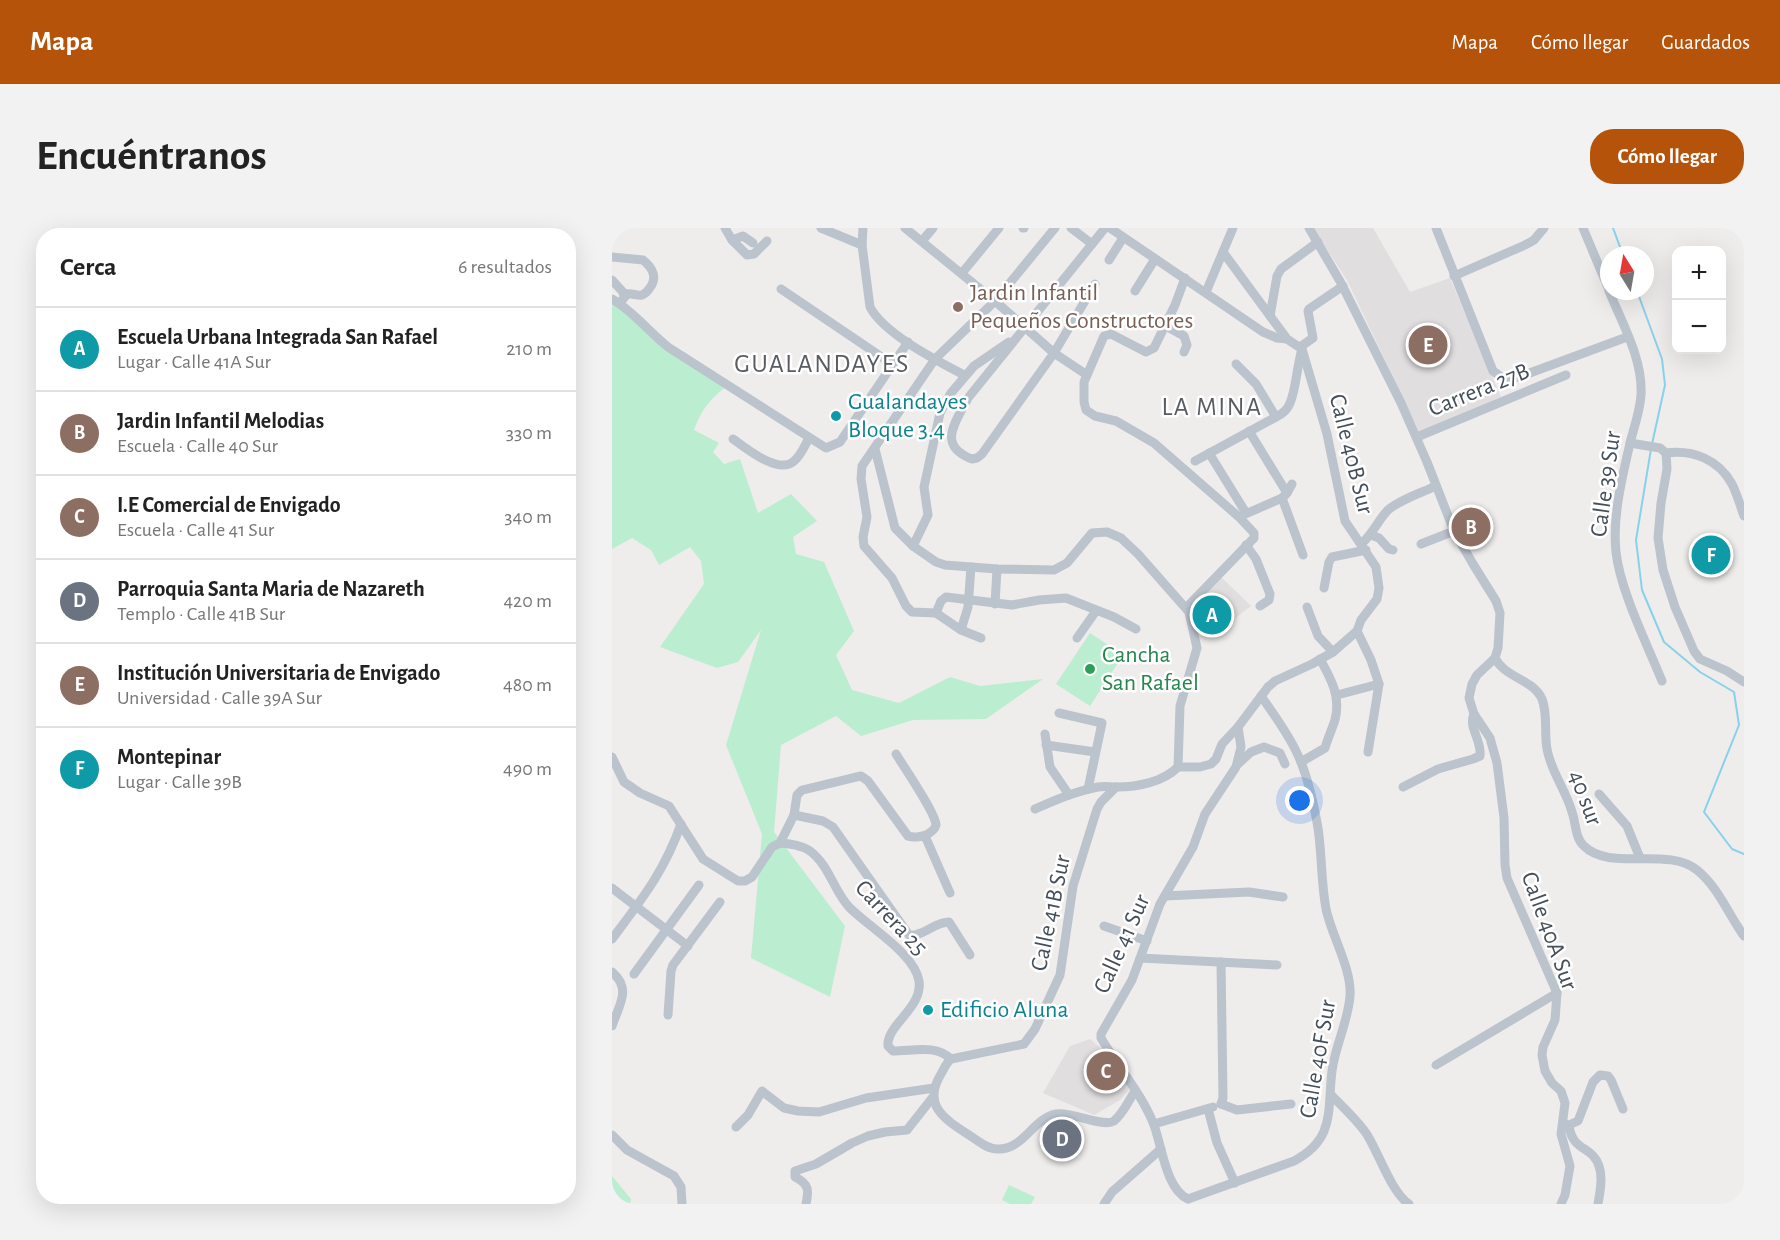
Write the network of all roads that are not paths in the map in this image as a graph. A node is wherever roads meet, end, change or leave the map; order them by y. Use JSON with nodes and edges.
{"nodes":[{"id":1,"x":725,"y":228,"type":"edge"},
{"id":2,"x":821,"y":228,"type":"edge"},
{"id":3,"x":863,"y":228,"type":"edge"},
{"id":4,"x":905,"y":228,"type":"edge"},
{"id":5,"x":933,"y":228,"type":"edge"},
{"id":6,"x":999,"y":228,"type":"edge"},
{"id":7,"x":1054,"y":228,"type":"edge"},
{"id":8,"x":1071,"y":228,"type":"edge"},
{"id":9,"x":1105,"y":228,"type":"edge"},
{"id":10,"x":1110,"y":228,"type":"edge"},
{"id":11,"x":1233,"y":228,"type":"edge"},
{"id":12,"x":1309,"y":228,"type":"edge"},
{"id":13,"x":1436,"y":228,"type":"edge"},
{"id":14,"x":1544,"y":228,"type":"edge"},
{"id":15,"x":1584,"y":228,"type":"edge"},
{"id":16,"x":1123,"y":238,"type":"junction"},
{"id":17,"x":732,"y":240,"type":"junction"},
{"id":18,"x":767,"y":241,"type":"dead end"},
{"id":19,"x":922,"y":241,"type":"junction"},
{"id":20,"x":1318,"y":242,"type":"junction"},
{"id":21,"x":753,"y":243,"type":"dead end"},
{"id":22,"x":1092,"y":244,"type":"junction"},
{"id":23,"x":862,"y":245,"type":"junction"},
{"id":24,"x":1223,"y":252,"type":"junction"},
{"id":25,"x":612,"y":257,"type":"edge"},
{"id":26,"x":1155,"y":259,"type":"junction"},
{"id":27,"x":1109,"y":260,"type":"dead end"},
{"id":28,"x":1600,"y":268,"type":"edge"},
{"id":29,"x":962,"y":273,"type":"junction"},
{"id":30,"x":1454,"y":276,"type":"junction"},
{"id":31,"x":1185,"y":278,"type":"junction"},
{"id":32,"x":612,"y":280,"type":"edge"},
{"id":33,"x":1095,"y":284,"type":"dead end"},
{"id":34,"x":1343,"y":286,"type":"junction"},
{"id":35,"x":781,"y":289,"type":"dead end"},
{"id":36,"x":1135,"y":291,"type":"dead end"},
{"id":37,"x":1206,"y":292,"type":"junction"},
{"id":38,"x":618,"y":300,"type":"edge"},
{"id":39,"x":1613,"y":300,"type":"edge"},
{"id":40,"x":995,"y":301,"type":"junction"},
{"id":41,"x":1270,"y":316,"type":"junction"},
{"id":42,"x":1166,"y":326,"type":"junction"},
{"id":43,"x":1024,"y":328,"type":"junction"},
{"id":44,"x":1627,"y":337,"type":"junction"},
{"id":45,"x":1287,"y":339,"type":"junction"},
{"id":46,"x":1014,"y":340,"type":"junction"},
{"id":47,"x":908,"y":342,"type":"junction"},
{"id":48,"x":1301,"y":348,"type":"junction"},
{"id":49,"x":1184,"y":352,"type":"dead end"},
{"id":50,"x":1054,"y":353,"type":"junction"},
{"id":51,"x":935,"y":359,"type":"junction"},
{"id":52,"x":892,"y":364,"type":"junction"},
{"id":53,"x":1236,"y":364,"type":"dead end"},
{"id":54,"x":1554,"y":365,"type":"junction"},
{"id":55,"x":964,"y":375,"type":"junction"},
{"id":56,"x":1087,"y":375,"type":"junction"},
{"id":57,"x":1566,"y":375,"type":"dead end"},
{"id":58,"x":1556,"y":379,"type":"junction"},
{"id":59,"x":1276,"y":417,"type":"junction"},
{"id":60,"x":1249,"y":430,"type":"junction"},
{"id":61,"x":1417,"y":437,"type":"junction"},
{"id":62,"x":809,"y":438,"type":"junction"},
{"id":63,"x":733,"y":439,"type":"dead end"},
{"id":64,"x":1630,"y":443,"type":"junction"},
{"id":65,"x":875,"y":449,"type":"junction"},
{"id":66,"x":1663,"y":451,"type":"junction"},
{"id":67,"x":1209,"y":453,"type":"junction"},
{"id":68,"x":1195,"y":461,"type":"dead end"},
{"id":69,"x":1436,"y":486,"type":"junction"},
{"id":70,"x":1287,"y":492,"type":"junction"},
{"id":71,"x":1242,"y":515,"type":"junction"},
{"id":72,"x":1744,"y":516,"type":"edge"},
{"id":73,"x":1454,"y":531,"type":"junction"},
{"id":74,"x":1371,"y":535,"type":"junction"},
{"id":75,"x":1421,"y":544,"type":"dead end"},
{"id":76,"x":1246,"y":545,"type":"junction"},
{"id":77,"x":913,"y":546,"type":"junction"},
{"id":78,"x":1364,"y":547,"type":"junction"},
{"id":79,"x":1393,"y":550,"type":"dead end"},
{"id":80,"x":1303,"y":555,"type":"dead end"},
{"id":81,"x":971,"y":567,"type":"junction"},
{"id":82,"x":997,"y":569,"type":"junction"},
{"id":83,"x":1324,"y":588,"type":"dead end"},
{"id":84,"x":968,"y":599,"type":"junction"},
{"id":85,"x":994,"y":604,"type":"junction"},
{"id":86,"x":1260,"y":606,"type":"dead end"},
{"id":87,"x":1307,"y":607,"type":"dead end"},
{"id":88,"x":1186,"y":608,"type":"junction"},
{"id":89,"x":1096,"y":610,"type":"junction"},
{"id":90,"x":936,"y":613,"type":"junction"},
{"id":91,"x":1136,"y":629,"type":"dead end"},
{"id":92,"x":961,"y":630,"type":"junction"},
{"id":93,"x":1357,"y":631,"type":"junction"},
{"id":94,"x":981,"y":638,"type":"dead end"},
{"id":95,"x":1077,"y":638,"type":"dead end"},
{"id":96,"x":1333,"y":652,"type":"junction"},
{"id":97,"x":1495,"y":658,"type":"junction"},
{"id":98,"x":1320,"y":659,"type":"junction"},
{"id":99,"x":1662,"y":681,"type":"dead end"},
{"id":100,"x":1744,"y":682,"type":"edge"},
{"id":101,"x":1379,"y":684,"type":"junction"},
{"id":102,"x":1337,"y":695,"type":"junction"},
{"id":103,"x":1261,"y":696,"type":"junction"},
{"id":104,"x":1059,"y":713,"type":"dead end"},
{"id":105,"x":1474,"y":714,"type":"junction"},
{"id":106,"x":1238,"y":727,"type":"junction"},
{"id":107,"x":1045,"y":734,"type":"dead end"},
{"id":108,"x":1046,"y":745,"type":"junction"},
{"id":109,"x":1095,"y":752,"type":"junction"},
{"id":110,"x":1368,"y":752,"type":"dead end"},
{"id":111,"x":896,"y":754,"type":"dead end"},
{"id":112,"x":612,"y":757,"type":"edge"},
{"id":113,"x":1301,"y":762,"type":"junction"},
{"id":114,"x":1285,"y":764,"type":"dead end"},
{"id":115,"x":1236,"y":767,"type":"junction"},
{"id":116,"x":1174,"y":770,"type":"junction"},
{"id":117,"x":1116,"y":787,"type":"junction"},
{"id":118,"x":1403,"y":787,"type":"dead end"},
{"id":119,"x":1088,"y":789,"type":"junction"},
{"id":120,"x":1599,"y":794,"type":"dead end"},
{"id":121,"x":1069,"y":795,"type":"junction"},
{"id":122,"x":1035,"y":809,"type":"dead end"},
{"id":123,"x":794,"y":815,"type":"junction"},
{"id":124,"x":681,"y":824,"type":"junction"},
{"id":125,"x":925,"y":836,"type":"junction"},
{"id":126,"x":780,"y":843,"type":"junction"},
{"id":127,"x":1640,"y":858,"type":"junction"},
{"id":128,"x":699,"y":885,"type":"dead end"},
{"id":129,"x":612,"y":888,"type":"edge"},
{"id":130,"x":950,"y":893,"type":"dead end"},
{"id":131,"x":1165,"y":896,"type":"junction"},
{"id":132,"x":1283,"y":897,"type":"dead end"},
{"id":133,"x":720,"y":902,"type":"dead end"},
{"id":134,"x":636,"y":907,"type":"junction"},
{"id":135,"x":1104,"y":926,"type":"dead end"},
{"id":136,"x":667,"y":930,"type":"junction"},
{"id":137,"x":1744,"y":936,"type":"edge"},
{"id":138,"x":612,"y":938,"type":"edge"},
{"id":139,"x":1147,"y":940,"type":"junction"},
{"id":140,"x":688,"y":946,"type":"junction"},
{"id":141,"x":970,"y":955,"type":"dead end"},
{"id":142,"x":1140,"y":958,"type":"junction"},
{"id":143,"x":1221,"y":962,"type":"junction"},
{"id":144,"x":1277,"y":965,"type":"dead end"},
{"id":145,"x":612,"y":972,"type":"edge"},
{"id":146,"x":634,"y":974,"type":"dead end"},
{"id":147,"x":1557,"y":993,"type":"junction"},
{"id":148,"x":668,"y":1016,"type":"dead end"},
{"id":149,"x":612,"y":1026,"type":"edge"},
{"id":150,"x":1021,"y":1045,"type":"joint"},
{"id":151,"x":951,"y":1059,"type":"junction"},
{"id":152,"x":1436,"y":1065,"type":"dead end"},
{"id":153,"x":1135,"y":1091,"type":"junction"},
{"id":154,"x":934,"y":1092,"type":"junction"},
{"id":155,"x":1331,"y":1095,"type":"junction"},
{"id":156,"x":1221,"y":1104,"type":"junction"},
{"id":157,"x":1291,"y":1104,"type":"dead end"},
{"id":158,"x":1208,"y":1109,"type":"junction"},
{"id":159,"x":1623,"y":1109,"type":"dead end"},
{"id":160,"x":1154,"y":1124,"type":"junction"},
{"id":161,"x":1565,"y":1124,"type":"junction"},
{"id":162,"x":735,"y":1127,"type":"dead end"},
{"id":163,"x":612,"y":1135,"type":"edge"},
{"id":164,"x":1161,"y":1149,"type":"junction"},
{"id":165,"x":1234,"y":1183,"type":"junction"},
{"id":166,"x":1188,"y":1201,"type":"edge"},
{"id":167,"x":682,"y":1204,"type":"edge"},
{"id":168,"x":806,"y":1204,"type":"edge"},
{"id":169,"x":1104,"y":1204,"type":"edge"},
{"id":170,"x":1409,"y":1204,"type":"edge"},
{"id":171,"x":1561,"y":1204,"type":"edge"},
{"id":172,"x":1598,"y":1204,"type":"edge"}],
"edges":[{"from":1,"to":17,"type":"street"},
{"from":2,"to":23,"type":"street"},
{"from":3,"to":23,"type":"street"},
{"from":4,"to":19,"type":"street"},
{"from":5,"to":19,"type":"street"},
{"from":6,"to":29,"type":"street"},
{"from":7,"to":40,"type":"street"},
{"from":8,"to":22,"type":"street"},
{"from":9,"to":22,"type":"street"},
{"from":10,"to":16,"type":"street"},
{"from":11,"to":24,"type":"street"},
{"from":12,"to":20,"type":"street"},
{"from":13,"to":30,"type":"street"},
{"from":14,"to":30,"type":"street"},
{"from":15,"to":28,"type":"street","name":"Calle 39 Sur"},
{"from":16,"to":26,"type":"street"},
{"from":16,"to":27,"type":"street"},
{"from":17,"to":18,"type":"street"},
{"from":17,"to":21,"type":"street"},
{"from":19,"to":29,"type":"street"},
{"from":20,"to":34,"type":"street"},
{"from":20,"to":41,"type":"street"},
{"from":22,"to":43,"type":"street"},
{"from":23,"to":47,"type":"street"},
{"from":24,"to":37,"type":"street"},
{"from":24,"to":41,"type":"street"},
{"from":25,"to":38,"type":"street"},
{"from":26,"to":31,"type":"street"},
{"from":26,"to":36,"type":"street"},
{"from":29,"to":40,"type":"street"},
{"from":30,"to":54,"type":"street"},
{"from":31,"to":37,"type":"street"},
{"from":31,"to":42,"type":"street"},
{"from":32,"to":38,"type":"street"},
{"from":33,"to":50,"type":"street"},
{"from":34,"to":48,"type":"street"},
{"from":34,"to":61,"type":"street"},
{"from":35,"to":52,"type":"street"},
{"from":37,"to":45,"type":"street"},
{"from":38,"to":62,"type":"street"},
{"from":39,"to":44,"type":"street","name":"Calle 39 Sur"},
{"from":40,"to":43,"type":"street"},
{"from":40,"to":51,"type":"street"},
{"from":41,"to":45,"type":"street"},
{"from":42,"to":49,"type":"street"},
{"from":42,"to":56,"type":"street"},
{"from":43,"to":46,"type":"street"},
{"from":43,"to":50,"type":"street"},
{"from":44,"to":54,"type":"street"},
{"from":44,"to":64,"type":"street","name":"Calle 39 Sur"},
{"from":45,"to":48,"type":"street"},
{"from":46,"to":50,"type":"street"},
{"from":46,"to":55,"type":"street"},
{"from":47,"to":51,"type":"street"},
{"from":47,"to":52,"type":"street"},
{"from":48,"to":59,"type":"street"},
{"from":48,"to":78,"type":"street","name":"Calle 40B Sur"},
{"from":50,"to":56,"type":"street"},
{"from":51,"to":55,"type":"street"},
{"from":51,"to":65,"type":"street"},
{"from":52,"to":62,"type":"street"},
{"from":53,"to":59,"type":"street"},
{"from":54,"to":58,"type":"street","name":"Carrera 27B"},
{"from":55,"to":77,"type":"street"},
{"from":56,"to":71,"type":"street"},
{"from":57,"to":58,"type":"street","name":"Carrera 27B"},
{"from":58,"to":61,"type":"street","name":"Carrera 27B"},
{"from":59,"to":60,"type":"street"},
{"from":60,"to":67,"type":"street"},
{"from":60,"to":70,"type":"street"},
{"from":61,"to":69,"type":"street"},
{"from":62,"to":63,"type":"street"},
{"from":64,"to":66,"type":"street"},
{"from":64,"to":99,"type":"street","name":"Calle 39 Sur"},
{"from":65,"to":77,"type":"street"},
{"from":65,"to":90,"type":"street"},
{"from":66,"to":72,"type":"street"},
{"from":66,"to":100,"type":"street"},
{"from":67,"to":68,"type":"street"},
{"from":67,"to":71,"type":"street"},
{"from":69,"to":73,"type":"street"},
{"from":69,"to":74,"type":"street"},
{"from":70,"to":71,"type":"street"},
{"from":70,"to":80,"type":"street"},
{"from":71,"to":76,"type":"street"},
{"from":73,"to":75,"type":"street"},
{"from":73,"to":97,"type":"street"},
{"from":74,"to":78,"type":"street"},
{"from":74,"to":79,"type":"street"},
{"from":76,"to":86,"type":"street"},
{"from":76,"to":88,"type":"street"},
{"from":77,"to":81,"type":"street"},
{"from":78,"to":83,"type":"street"},
{"from":78,"to":93,"type":"street","name":"Calle 40B Sur"},
{"from":81,"to":82,"type":"street"},
{"from":81,"to":84,"type":"street"},
{"from":82,"to":85,"type":"street"},
{"from":82,"to":88,"type":"street"},
{"from":84,"to":85,"type":"street"},
{"from":84,"to":90,"type":"street"},
{"from":84,"to":92,"type":"street"},
{"from":85,"to":89,"type":"street"},
{"from":87,"to":96,"type":"street"},
{"from":88,"to":116,"type":"street"},
{"from":89,"to":91,"type":"street"},
{"from":89,"to":95,"type":"street"},
{"from":90,"to":92,"type":"street"},
{"from":92,"to":94,"type":"street"},
{"from":93,"to":96,"type":"street"},
{"from":93,"to":101,"type":"street"},
{"from":96,"to":98,"type":"street"},
{"from":97,"to":105,"type":"street","name":"Calle 40A Sur"},
{"from":97,"to":127,"type":"street","name":"40 sur"},
{"from":98,"to":102,"type":"street"},
{"from":98,"to":103,"type":"street"},
{"from":101,"to":102,"type":"street"},
{"from":101,"to":110,"type":"street"},
{"from":102,"to":113,"type":"street"},
{"from":103,"to":106,"type":"street"},
{"from":103,"to":113,"type":"street","name":"Calle 40F Sur"},
{"from":104,"to":109,"type":"street"},
{"from":105,"to":118,"type":"street"},
{"from":105,"to":147,"type":"street","name":"Calle 40A Sur"},
{"from":106,"to":115,"type":"street","name":"Calle 41 Sur"},
{"from":106,"to":116,"type":"street"},
{"from":107,"to":108,"type":"street"},
{"from":108,"to":109,"type":"street"},
{"from":108,"to":121,"type":"street"},
{"from":109,"to":119,"type":"street"},
{"from":111,"to":125,"type":"street"},
{"from":112,"to":124,"type":"street"},
{"from":113,"to":155,"type":"street","name":"Calle 40F Sur"},
{"from":114,"to":115,"type":"street"},
{"from":115,"to":131,"type":"street","name":"Calle 41 Sur"},
{"from":116,"to":117,"type":"street"},
{"from":117,"to":119,"type":"street"},
{"from":117,"to":150,"type":"street","name":"Calle 41B Sur"},
{"from":119,"to":121,"type":"street"},
{"from":120,"to":127,"type":"street"},
{"from":121,"to":122,"type":"street"},
{"from":123,"to":125,"type":"street"},
{"from":123,"to":126,"type":"street"},
{"from":123,"to":141,"type":"street"},
{"from":124,"to":126,"type":"street"},
{"from":124,"to":134,"type":"street"},
{"from":125,"to":130,"type":"street"},
{"from":126,"to":151,"type":"street","name":"Carrera 25"},
{"from":127,"to":137,"type":"street","name":"40 sur"},
{"from":128,"to":136,"type":"street"},
{"from":129,"to":134,"type":"street"},
{"from":131,"to":132,"type":"street"},
{"from":131,"to":139,"type":"street","name":"Calle 41 Sur"},
{"from":133,"to":140,"type":"street"},
{"from":134,"to":136,"type":"street"},
{"from":134,"to":138,"type":"street"},
{"from":135,"to":139,"type":"street"},
{"from":136,"to":140,"type":"street"},
{"from":136,"to":146,"type":"street"},
{"from":139,"to":142,"type":"street","name":"Calle 41 Sur"},
{"from":140,"to":148,"type":"street"},
{"from":142,"to":143,"type":"street"},
{"from":142,"to":153,"type":"street","name":"Calle 41 Sur"},
{"from":143,"to":144,"type":"street"},
{"from":143,"to":156,"type":"street"},
{"from":145,"to":149,"type":"street"},
{"from":147,"to":152,"type":"street"},
{"from":147,"to":161,"type":"street","name":"Calle 40A Sur"},
{"from":150,"to":151,"type":"street","name":"Carrera 25"},
{"from":151,"to":154,"type":"street"},
{"from":153,"to":154,"type":"street"},
{"from":153,"to":160,"type":"street","name":"Calle 41 Sur"},
{"from":154,"to":162,"type":"street"},
{"from":154,"to":168,"type":"street"},
{"from":155,"to":165,"type":"street","name":"Calle 40F Sur"},
{"from":155,"to":170,"type":"street"},
{"from":156,"to":157,"type":"street"},
{"from":156,"to":158,"type":"street"},
{"from":158,"to":160,"type":"street"},
{"from":158,"to":165,"type":"street"},
{"from":159,"to":161,"type":"street"},
{"from":160,"to":164,"type":"street","name":"Calle 41 Sur"},
{"from":161,"to":171,"type":"street","name":"Calle 40A Sur"},
{"from":161,"to":172,"type":"street"},
{"from":163,"to":167,"type":"street"},
{"from":164,"to":166,"type":"street","name":"Calle 41 Sur"},
{"from":164,"to":169,"type":"street"},
{"from":165,"to":166,"type":"street"}]}
